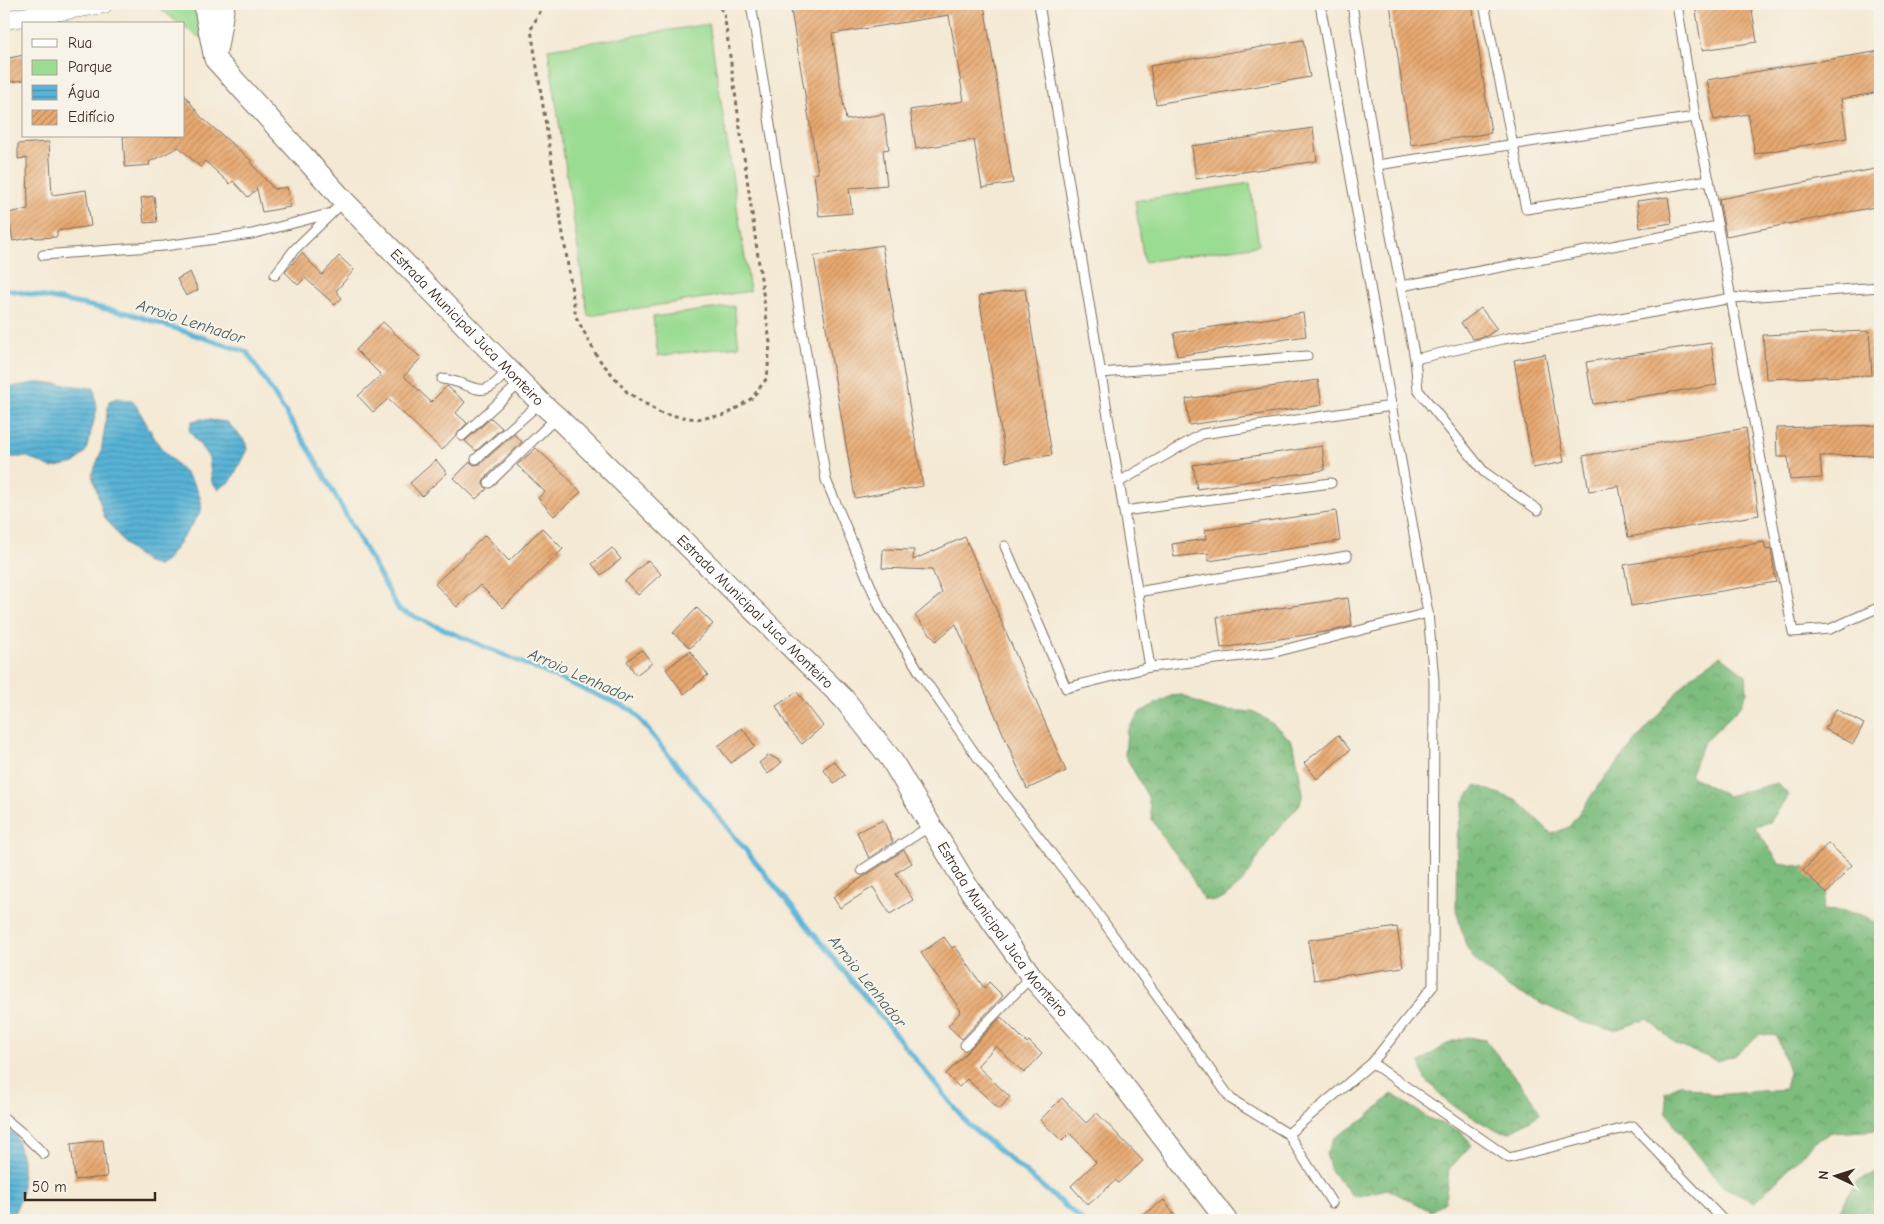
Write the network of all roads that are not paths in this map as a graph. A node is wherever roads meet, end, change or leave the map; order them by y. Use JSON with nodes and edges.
{"nodes":[{"id":1,"x":104,"y":4,"type":"edge"},
{"id":2,"x":205,"y":4,"type":"edge"},
{"id":3,"x":224,"y":4,"type":"edge"},
{"id":4,"x":751,"y":4,"type":"edge"},
{"id":5,"x":1039,"y":4,"type":"edge"},
{"id":6,"x":1320,"y":4,"type":"edge"},
{"id":7,"x":1352,"y":4,"type":"edge"},
{"id":8,"x":1484,"y":4,"type":"edge"},
{"id":9,"x":1677,"y":4,"type":"edge"},
{"id":10,"x":4,"y":20,"type":"edge"},
{"id":11,"x":215,"y":60,"type":"junction"},
{"id":12,"x":1694,"y":117,"type":"junction"},
{"id":13,"x":1512,"y":145,"type":"junction"},
{"id":14,"x":1377,"y":165,"type":"junction"},
{"id":15,"x":1709,"y":180,"type":"junction"},
{"id":16,"x":338,"y":207,"type":"junction"},
{"id":17,"x":1718,"y":226,"type":"junction"},
{"id":18,"x":43,"y":256,"type":"dead end"},
{"id":19,"x":275,"y":274,"type":"dead end"},
{"id":20,"x":1401,"y":286,"type":"junction"},
{"id":21,"x":1880,"y":286,"type":"edge"},
{"id":22,"x":1732,"y":298,"type":"junction"},
{"id":23,"x":1307,"y":356,"type":"dead end"},
{"id":24,"x":1415,"y":360,"type":"junction"},
{"id":25,"x":1101,"y":374,"type":"junction"},
{"id":26,"x":514,"y":376,"type":"junction"},
{"id":27,"x":442,"y":379,"type":"dead end"},
{"id":28,"x":540,"y":402,"type":"junction"},
{"id":29,"x":1392,"y":406,"type":"junction"},
{"id":30,"x":557,"y":417,"type":"junction"},
{"id":31,"x":462,"y":436,"type":"dead end"},
{"id":32,"x":476,"y":459,"type":"dead end"},
{"id":33,"x":1119,"y":482,"type":"junction"},
{"id":34,"x":489,"y":483,"type":"dead end"},
{"id":35,"x":1331,"y":483,"type":"dead end"},
{"id":36,"x":1538,"y":510,"type":"dead end"},
{"id":37,"x":1124,"y":511,"type":"junction"},
{"id":38,"x":1005,"y":546,"type":"dead end"},
{"id":39,"x":1347,"y":556,"type":"dead end"},
{"id":40,"x":1137,"y":592,"type":"junction"},
{"id":41,"x":1880,"y":607,"type":"edge"},
{"id":42,"x":1428,"y":612,"type":"junction"},
{"id":43,"x":1150,"y":667,"type":"junction"},
{"id":44,"x":930,"y":826,"type":"junction"},
{"id":45,"x":862,"y":870,"type":"dead end"},
{"id":46,"x":1032,"y":977,"type":"junction"},
{"id":47,"x":965,"y":1045,"type":"dead end"},
{"id":48,"x":1372,"y":1063,"type":"junction"},
{"id":49,"x":4,"y":1118,"type":"edge"},
{"id":50,"x":1288,"y":1134,"type":"junction"},
{"id":51,"x":44,"y":1154,"type":"dead end"},
{"id":52,"x":1332,"y":1203,"type":"dead end"},
{"id":53,"x":1226,"y":1220,"type":"edge"},
{"id":54,"x":1723,"y":1220,"type":"edge"}],
"edges":[{"from":1,"to":10,"type":"street"},
{"from":2,"to":11,"type":"street"},
{"from":3,"to":11,"type":"street"},
{"from":4,"to":50,"type":"lane"},
{"from":5,"to":25,"type":"lane"},
{"from":6,"to":29,"type":"lane"},
{"from":7,"to":14,"type":"lane"},
{"from":8,"to":13,"type":"lane"},
{"from":9,"to":12,"type":"lane"},
{"from":11,"to":16,"type":"street","name":"Estrada Municipal Juca Monteiro"},
{"from":12,"to":13,"type":"lane"},
{"from":12,"to":15,"type":"lane"},
{"from":13,"to":14,"type":"lane"},
{"from":13,"to":15,"type":"lane"},
{"from":14,"to":20,"type":"lane"},
{"from":15,"to":17,"type":"lane"},
{"from":16,"to":18,"type":"lane"},
{"from":16,"to":19,"type":"lane"},
{"from":16,"to":26,"type":"street","name":"Estrada Municipal Juca Monteiro"},
{"from":17,"to":20,"type":"lane"},
{"from":17,"to":22,"type":"lane"},
{"from":20,"to":24,"type":"lane"},
{"from":21,"to":22,"type":"lane"},
{"from":22,"to":24,"type":"lane"},
{"from":22,"to":41,"type":"lane"},
{"from":23,"to":25,"type":"lane"},
{"from":24,"to":36,"type":"lane"},
{"from":25,"to":33,"type":"lane"},
{"from":26,"to":27,"type":"lane"},
{"from":26,"to":28,"type":"street","name":"Estrada Municipal Juca Monteiro"},
{"from":26,"to":31,"type":"lane"},
{"from":28,"to":30,"type":"street","name":"Estrada Municipal Juca Monteiro"},
{"from":28,"to":32,"type":"lane"},
{"from":29,"to":33,"type":"lane"},
{"from":29,"to":42,"type":"lane"},
{"from":30,"to":34,"type":"lane"},
{"from":30,"to":44,"type":"street","name":"Estrada Municipal Juca Monteiro"},
{"from":33,"to":37,"type":"lane"},
{"from":35,"to":37,"type":"lane"},
{"from":37,"to":40,"type":"lane"},
{"from":38,"to":43,"type":"lane"},
{"from":39,"to":40,"type":"lane"},
{"from":40,"to":43,"type":"lane"},
{"from":42,"to":43,"type":"lane"},
{"from":42,"to":48,"type":"lane"},
{"from":44,"to":45,"type":"lane"},
{"from":44,"to":46,"type":"street","name":"Estrada Municipal Juca Monteiro"},
{"from":46,"to":47,"type":"lane"},
{"from":46,"to":53,"type":"street","name":"Estrada Municipal Juca Monteiro"},
{"from":48,"to":50,"type":"lane"},
{"from":48,"to":54,"type":"lane"},
{"from":49,"to":51,"type":"lane"},
{"from":50,"to":52,"type":"lane"}]}
